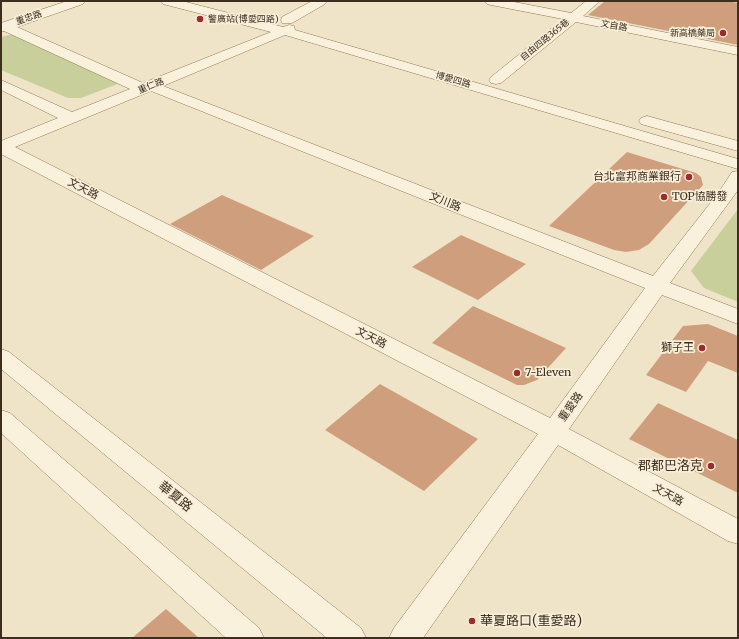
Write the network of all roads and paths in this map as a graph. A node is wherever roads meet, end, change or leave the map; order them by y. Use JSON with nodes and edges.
{"nodes":[{"id":1,"x":79,"y":1,"type":"edge"},
{"id":2,"x":167,"y":1,"type":"edge"},
{"id":3,"x":215,"y":1,"type":"edge"},
{"id":4,"x":320,"y":1,"type":"edge"},
{"id":5,"x":491,"y":1,"type":"edge"},
{"id":6,"x":594,"y":1,"type":"edge"},
{"id":7,"x":573,"y":18,"type":"junction"},
{"id":8,"x":301,"y":24,"type":"joint"},
{"id":9,"x":286,"y":26,"type":"junction"},
{"id":10,"x":3,"y":27,"type":"edge"},
{"id":11,"x":738,"y":51,"type":"edge"},
{"id":12,"x":496,"y":80,"type":"junction"},
{"id":13,"x":1,"y":84,"type":"edge"},
{"id":14,"x":147,"y":87,"type":"junction"},
{"id":15,"x":549,"y":94,"type":"dead end"},
{"id":16,"x":631,"y":117,"type":"dead end"},
{"id":17,"x":71,"y":118,"type":"junction"},
{"id":18,"x":738,"y":146,"type":"edge"},
{"id":19,"x":1,"y":147,"type":"edge"},
{"id":20,"x":738,"y":164,"type":"edge"},
{"id":21,"x":738,"y":176,"type":"edge"},
{"id":22,"x":657,"y":286,"type":"junction"},
{"id":23,"x":738,"y":318,"type":"edge"},
{"id":24,"x":1,"y":357,"type":"edge"},
{"id":25,"x":1,"y":419,"type":"edge"},
{"id":26,"x":553,"y":431,"type":"junction"},
{"id":27,"x":738,"y":533,"type":"edge"},
{"id":28,"x":248,"y":638,"type":"edge"},
{"id":29,"x":350,"y":638,"type":"edge"},
{"id":30,"x":405,"y":638,"type":"edge"}],
"edges":[{"from":1,"to":10,"type":"street","name":"重忠路"},
{"from":2,"to":9,"type":"street","name":"博愛四路"},
{"from":3,"to":9,"type":"street","name":"博愛四路"},
{"from":4,"to":9,"type":"street"},
{"from":5,"to":7,"type":"street","name":"文自路"},
{"from":6,"to":7,"type":"street","name":"自由四路365巷"},
{"from":7,"to":11,"type":"street","name":"文自路"},
{"from":7,"to":12,"type":"street","name":"自由四路365巷"},
{"from":8,"to":9,"type":"street","name":"重仁路"},
{"from":8,"to":12,"type":"street","name":"博愛四路"},
{"from":9,"to":14,"type":"street","name":"重仁路"},
{"from":9,"to":20,"type":"street","name":"博愛四路"},
{"from":10,"to":14,"type":"street","name":"文川路"},
{"from":12,"to":15,"type":"street","name":"博愛四路"},
{"from":13,"to":17,"type":"street"},
{"from":14,"to":17,"type":"street","name":"重仁路"},
{"from":14,"to":22,"type":"street","name":"文川路"},
{"from":16,"to":18,"type":"street"},
{"from":17,"to":19,"type":"street","name":"重仁路"},
{"from":19,"to":26,"type":"street","name":"文天路"},
{"from":21,"to":22,"type":"street","name":"重愛路"},
{"from":22,"to":23,"type":"street","name":"文川路"},
{"from":22,"to":26,"type":"street","name":"重愛路"},
{"from":24,"to":29,"type":"street","name":"華夏路"},
{"from":25,"to":28,"type":"street"},
{"from":26,"to":27,"type":"street","name":"文天路"},
{"from":26,"to":30,"type":"street","name":"重愛路"}]}
